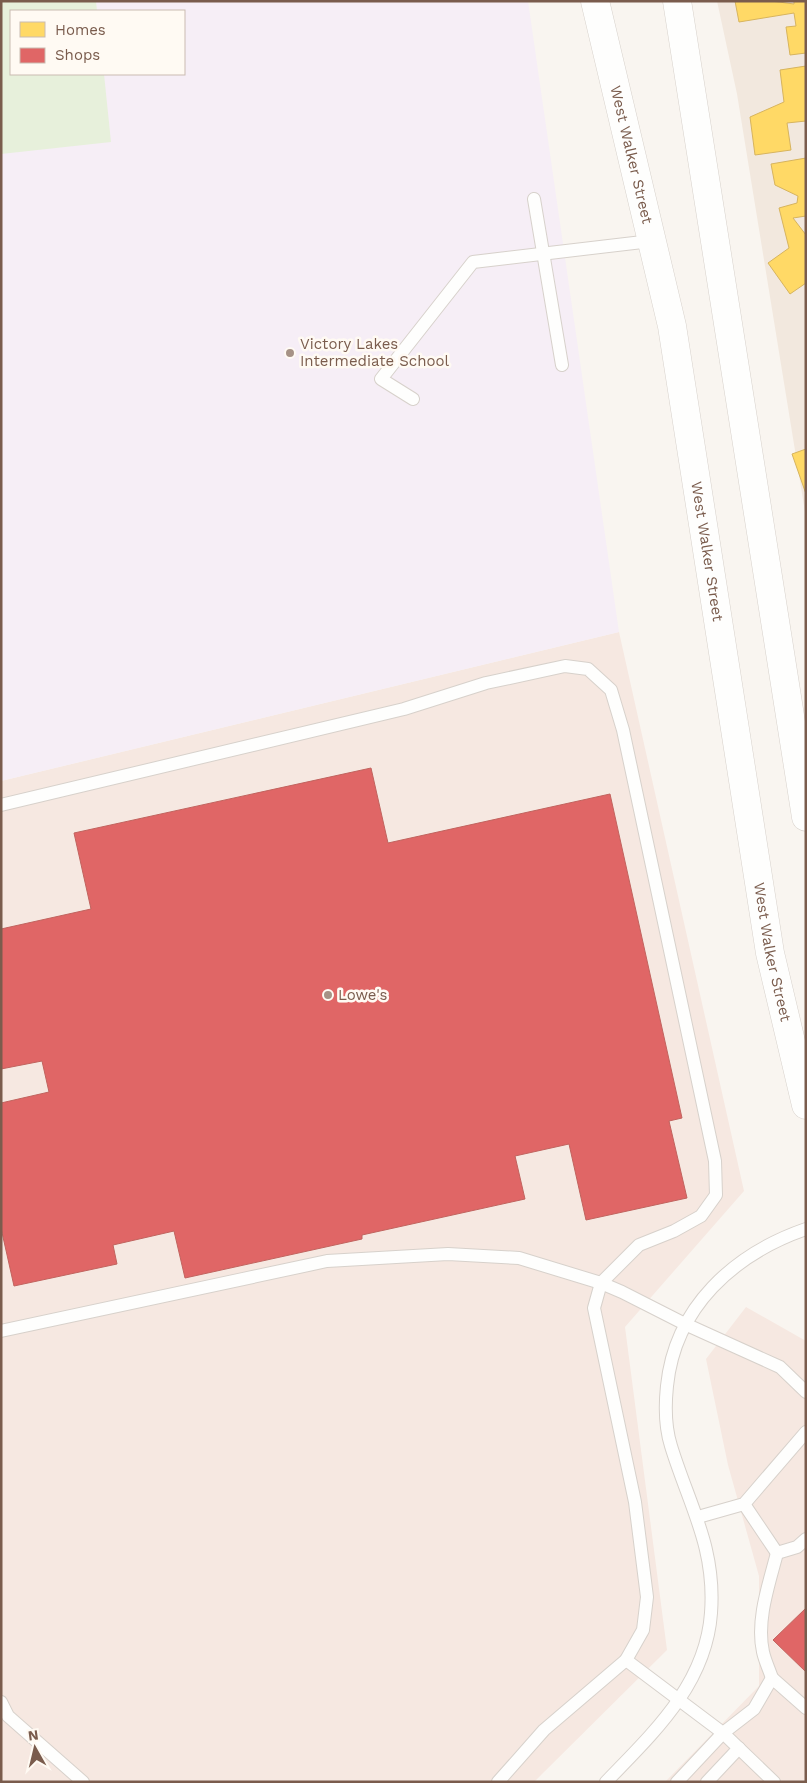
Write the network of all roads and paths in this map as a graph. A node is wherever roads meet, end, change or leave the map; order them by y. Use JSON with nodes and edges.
{"nodes":[{"id":1,"x":595,"y":1,"type":"edge"},
{"id":2,"x":676,"y":1,"type":"edge"},
{"id":3,"x":534,"y":199,"type":"dead end"},
{"id":4,"x":652,"y":241,"type":"junction"},
{"id":5,"x":544,"y":254,"type":"junction"},
{"id":6,"x":562,"y":365,"type":"dead end"},
{"id":7,"x":413,"y":399,"type":"dead end"},
{"id":8,"x":1,"y":805,"type":"edge"},
{"id":9,"x":806,"y":816,"type":"edge"},
{"id":10,"x":806,"y":1104,"type":"edge"},
{"id":11,"x":806,"y":1229,"type":"edge"},
{"id":12,"x":601,"y":1283,"type":"junction"},
{"id":13,"x":685,"y":1324,"type":"junction"},
{"id":14,"x":1,"y":1331,"type":"edge"},
{"id":15,"x":806,"y":1392,"type":"edge"},
{"id":16,"x":806,"y":1432,"type":"edge"},
{"id":17,"x":744,"y":1504,"type":"junction"},
{"id":18,"x":698,"y":1516,"type":"junction"},
{"id":19,"x":806,"y":1539,"type":"edge"},
{"id":20,"x":777,"y":1553,"type":"junction"},
{"id":21,"x":626,"y":1660,"type":"junction"},
{"id":22,"x":772,"y":1678,"type":"junction"},
{"id":23,"x":681,"y":1700,"type":"junction"},
{"id":24,"x":1,"y":1702,"type":"edge"},
{"id":25,"x":806,"y":1708,"type":"edge"},
{"id":26,"x":4,"y":1719,"type":"edge"},
{"id":27,"x":723,"y":1733,"type":"junction"},
{"id":28,"x":739,"y":1748,"type":"junction"},
{"id":29,"x":83,"y":1782,"type":"edge"},
{"id":30,"x":498,"y":1782,"type":"edge"},
{"id":31,"x":606,"y":1782,"type":"edge"},
{"id":32,"x":677,"y":1782,"type":"edge"},
{"id":33,"x":707,"y":1782,"type":"edge"},
{"id":34,"x":774,"y":1782,"type":"edge"}],
"edges":[{"from":1,"to":4,"type":"street","name":"West Walker Street"},
{"from":2,"to":9,"type":"street"},
{"from":3,"to":5,"type":"lane"},
{"from":4,"to":5,"type":"lane"},
{"from":4,"to":10,"type":"street","name":"West Walker Street"},
{"from":5,"to":6,"type":"lane"},
{"from":5,"to":7,"type":"lane"},
{"from":8,"to":12,"type":"lane"},
{"from":11,"to":13,"type":"lane"},
{"from":12,"to":13,"type":"lane"},
{"from":12,"to":14,"type":"lane"},
{"from":12,"to":21,"type":"lane"},
{"from":13,"to":15,"type":"lane"},
{"from":13,"to":18,"type":"lane"},
{"from":16,"to":17,"type":"lane"},
{"from":17,"to":18,"type":"lane"},
{"from":17,"to":20,"type":"lane"},
{"from":18,"to":23,"type":"lane"},
{"from":19,"to":20,"type":"lane"},
{"from":20,"to":22,"type":"lane"},
{"from":21,"to":23,"type":"lane"},
{"from":21,"to":30,"type":"lane"},
{"from":22,"to":25,"type":"lane"},
{"from":22,"to":27,"type":"lane"},
{"from":23,"to":27,"type":"lane"},
{"from":23,"to":31,"type":"lane"},
{"from":24,"to":26,"type":"lane"},
{"from":26,"to":29,"type":"lane"},
{"from":27,"to":28,"type":"lane"},
{"from":27,"to":32,"type":"lane"},
{"from":28,"to":33,"type":"lane"},
{"from":28,"to":34,"type":"lane"}]}
